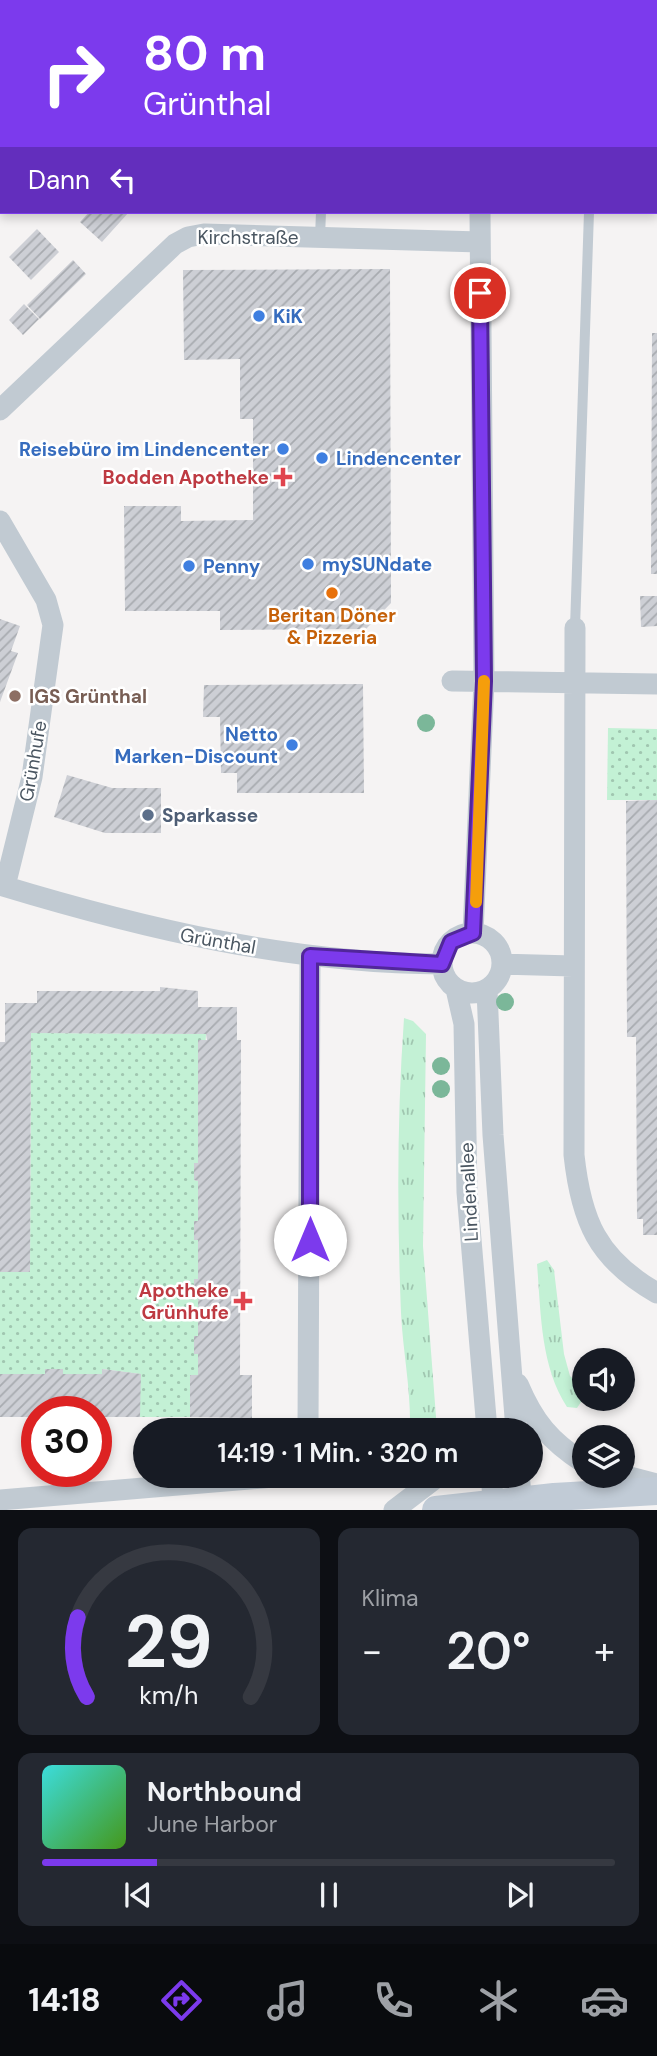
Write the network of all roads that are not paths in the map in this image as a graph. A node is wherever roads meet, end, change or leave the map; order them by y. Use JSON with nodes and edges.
{"nodes":[{"id":1,"x":321,"y":214,"type":"edge"},
{"id":2,"x":480,"y":214,"type":"edge"},
{"id":3,"x":589,"y":214,"type":"edge"},
{"id":4,"x":320,"y":237,"type":"junction"},
{"id":5,"x":480,"y":242,"type":"junction"},
{"id":6,"x":0,"y":410,"type":"edge"},
{"id":7,"x":0,"y":521,"type":"edge"},
{"id":8,"x":575,"y":628,"type":"joint"},
{"id":9,"x":452,"y":681,"type":"dead end"},
{"id":10,"x":484,"y":681,"type":"junction"},
{"id":11,"x":574,"y":682,"type":"junction"},
{"id":12,"x":657,"y":684,"type":"edge"},
{"id":13,"x":3,"y":886,"type":"edge"},
{"id":14,"x":473,"y":933,"type":"junction"},
{"id":15,"x":310,"y":956,"type":"junction"},
{"id":16,"x":442,"y":964,"type":"junction"},
{"id":17,"x":502,"y":964,"type":"junction"},
{"id":18,"x":573,"y":966,"type":"junction"},
{"id":19,"x":456,"y":989,"type":"junction"},
{"id":20,"x":487,"y":990,"type":"junction"},
{"id":21,"x":657,"y":1293,"type":"edge"},
{"id":22,"x":511,"y":1366,"type":"junction"},
{"id":23,"x":484,"y":1395,"type":"junction"},
{"id":24,"x":308,"y":1418,"type":"edge"},
{"id":25,"x":477,"y":1418,"type":"edge"},
{"id":26,"x":486,"y":1418,"type":"edge"},
{"id":27,"x":515,"y":1418,"type":"edge"},
{"id":28,"x":572,"y":1455,"type":"edge"},
{"id":29,"x":635,"y":1478,"type":"edge"},
{"id":30,"x":657,"y":1484,"type":"edge"},
{"id":31,"x":148,"y":1488,"type":"edge"},
{"id":32,"x":423,"y":1488,"type":"edge"},
{"id":33,"x":657,"y":1492,"type":"edge"},
{"id":34,"x":521,"y":1495,"type":"edge"},
{"id":35,"x":493,"y":1496,"type":"edge"},
{"id":36,"x":0,"y":1500,"type":"edge"},
{"id":37,"x":394,"y":1510,"type":"edge"},
{"id":38,"x":436,"y":1510,"type":"edge"}],
"edges":[{"from":1,"to":4,"type":"lane"},
{"from":2,"to":5,"type":"street"},
{"from":3,"to":8,"type":"lane"},
{"from":4,"to":5,"type":"street","name":"Kirchstraße"},
{"from":4,"to":6,"type":"street","name":"Kirchstraße"},
{"from":5,"to":10,"type":"street"},
{"from":7,"to":13,"type":"street","name":"Grünhufe"},
{"from":8,"to":11,"type":"street"},
{"from":9,"to":10,"type":"street"},
{"from":10,"to":11,"type":"street"},
{"from":10,"to":14,"type":"street"},
{"from":11,"to":12,"type":"street"},
{"from":11,"to":18,"type":"street"},
{"from":13,"to":15,"type":"street","name":"Grünthal"},
{"from":14,"to":16,"type":"street"},
{"from":14,"to":17,"type":"street"},
{"from":15,"to":16,"type":"street","name":"Grünthal"},
{"from":15,"to":24,"type":"street"},
{"from":16,"to":19,"type":"street"},
{"from":17,"to":18,"type":"street"},
{"from":17,"to":20,"type":"street"},
{"from":18,"to":21,"type":"street"},
{"from":19,"to":20,"type":"street"},
{"from":19,"to":23,"type":"street","name":"Lindenallee"},
{"from":20,"to":22,"type":"street","name":"Lindenallee"},
{"from":22,"to":27,"type":"street","name":"Lindenallee"},
{"from":22,"to":28,"type":"street","name":"Lindenallee"},
{"from":23,"to":25,"type":"street","name":"Lindenallee"},
{"from":23,"to":26,"type":"street","name":"Lindenallee"},
{"from":29,"to":30,"type":"street"},
{"from":31,"to":36,"type":"street"},
{"from":32,"to":37,"type":"street"},
{"from":33,"to":34,"type":"main road"},
{"from":34,"to":35,"type":"main road"},
{"from":35,"to":38,"type":"main road"}]}
